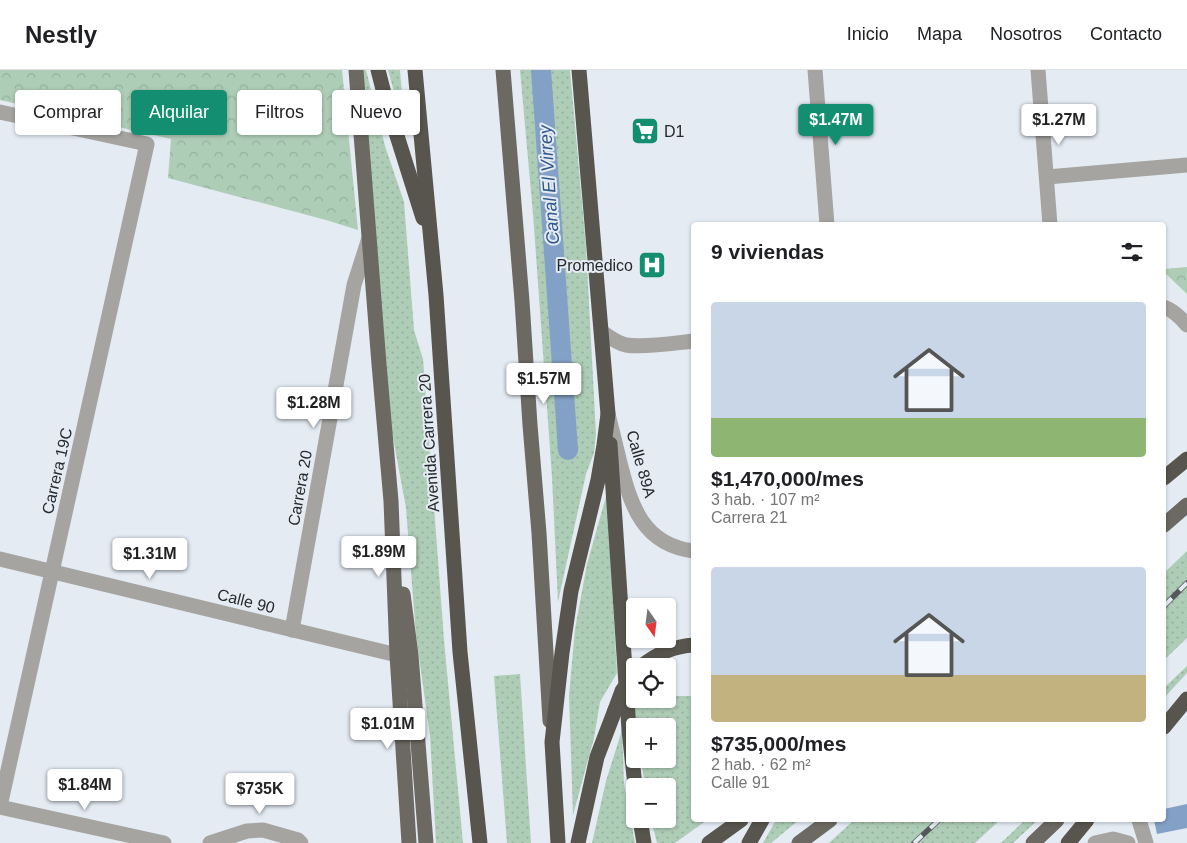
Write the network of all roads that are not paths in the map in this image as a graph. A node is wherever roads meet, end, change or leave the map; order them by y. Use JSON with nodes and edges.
{"nodes":[{"id":1,"x":356,"y":70,"type":"edge"},
{"id":2,"x":378,"y":70,"type":"edge"},
{"id":3,"x":415,"y":70,"type":"edge"},
{"id":4,"x":503,"y":70,"type":"edge"},
{"id":5,"x":579,"y":70,"type":"edge"},
{"id":6,"x":815,"y":70,"type":"edge"},
{"id":7,"x":1038,"y":70,"type":"edge"},
{"id":8,"x":0,"y":112,"type":"edge"},
{"id":9,"x":1187,"y":165,"type":"edge"},
{"id":10,"x":1046,"y":177,"type":"junction"},
{"id":11,"x":826,"y":222,"type":"edge"},
{"id":12,"x":1050,"y":222,"type":"edge"},
{"id":13,"x":369,"y":236,"type":"junction"},
{"id":14,"x":431,"y":246,"type":"junction"},
{"id":15,"x":1166,"y":308,"type":"edge"},
{"id":16,"x":1187,"y":325,"type":"edge"},
{"id":17,"x":602,"y":332,"type":"junction"},
{"id":18,"x":691,"y":342,"type":"edge"},
{"id":19,"x":608,"y":414,"type":"junction"},
{"id":20,"x":1187,"y":460,"type":"edge"},
{"id":21,"x":1166,"y":476,"type":"edge"},
{"id":22,"x":391,"y":501,"type":"junction"},
{"id":23,"x":1187,"y":505,"type":"edge"},
{"id":24,"x":1166,"y":523,"type":"edge"},
{"id":25,"x":691,"y":549,"type":"edge"},
{"id":26,"x":0,"y":559,"type":"edge"},
{"id":27,"x":52,"y":572,"type":"junction"},
{"id":28,"x":292,"y":630,"type":"junction"},
{"id":29,"x":691,"y":646,"type":"edge"},
{"id":30,"x":397,"y":655,"type":"junction"},
{"id":31,"x":654,"y":658,"type":"edge"},
{"id":32,"x":626,"y":685,"type":"edge"},
{"id":33,"x":1187,"y":697,"type":"edge"},
{"id":34,"x":1166,"y":716,"type":"edge"},
{"id":35,"x":1166,"y":724,"type":"edge"},
{"id":36,"x":552,"y":742,"type":"junction"},
{"id":37,"x":634,"y":778,"type":"edge"},
{"id":38,"x":0,"y":807,"type":"edge"},
{"id":39,"x":739,"y":822,"type":"edge"},
{"id":40,"x":761,"y":822,"type":"edge"},
{"id":41,"x":827,"y":822,"type":"edge"},
{"id":42,"x":834,"y":822,"type":"edge"},
{"id":43,"x":1056,"y":822,"type":"edge"},
{"id":44,"x":1085,"y":822,"type":"edge"},
{"id":45,"x":1140,"y":822,"type":"edge"},
{"id":46,"x":642,"y":828,"type":"edge"},
{"id":47,"x":164,"y":843,"type":"edge"},
{"id":48,"x":210,"y":843,"type":"edge"},
{"id":49,"x":301,"y":843,"type":"edge"},
{"id":50,"x":409,"y":843,"type":"edge"},
{"id":51,"x":426,"y":843,"type":"edge"},
{"id":52,"x":480,"y":843,"type":"edge"},
{"id":53,"x":558,"y":843,"type":"edge"},
{"id":54,"x":578,"y":843,"type":"edge"},
{"id":55,"x":644,"y":843,"type":"edge"},
{"id":56,"x":709,"y":843,"type":"edge"},
{"id":57,"x":750,"y":843,"type":"edge"},
{"id":58,"x":799,"y":843,"type":"edge"},
{"id":59,"x":811,"y":843,"type":"edge"},
{"id":60,"x":1034,"y":843,"type":"edge"},
{"id":61,"x":1068,"y":843,"type":"edge"},
{"id":62,"x":1095,"y":843,"type":"edge"},
{"id":63,"x":1128,"y":843,"type":"edge"},
{"id":64,"x":1146,"y":843,"type":"edge"}],
"edges":[{"from":1,"to":13,"type":"main road"},
{"from":2,"to":14,"type":"highway"},
{"from":3,"to":14,"type":"highway","name":"Avenida Carrera 20"},
{"from":4,"to":36,"type":"main road"},
{"from":5,"to":17,"type":"highway"},
{"from":6,"to":11,"type":"street"},
{"from":7,"to":10,"type":"street"},
{"from":8,"to":27,"type":"street","name":"Carrera 19C"},
{"from":9,"to":10,"type":"street"},
{"from":10,"to":12,"type":"street"},
{"from":13,"to":22,"type":"main road"},
{"from":13,"to":28,"type":"street","name":"Carrera 20"},
{"from":14,"to":52,"type":"highway","name":"Avenida Carrera 20"},
{"from":15,"to":16,"type":"street"},
{"from":17,"to":18,"type":"street"},
{"from":17,"to":19,"type":"highway"},
{"from":19,"to":25,"type":"street","name":"Calle 89A"},
{"from":19,"to":36,"type":"highway"},
{"from":19,"to":37,"type":"highway"},
{"from":20,"to":21,"type":"highway"},
{"from":22,"to":30,"type":"main road"},
{"from":22,"to":51,"type":"main road"},
{"from":23,"to":24,"type":"main road"},
{"from":26,"to":27,"type":"street","name":"Calle 90"},
{"from":27,"to":28,"type":"street","name":"Calle 90"},
{"from":27,"to":38,"type":"street","name":"Carrera 19C"},
{"from":28,"to":30,"type":"street","name":"Calle 90"},
{"from":29,"to":31,"type":"highway"},
{"from":30,"to":50,"type":"main road"},
{"from":32,"to":54,"type":"highway","bridge":true},
{"from":33,"to":34,"type":"main road"},
{"from":33,"to":35,"type":"highway"},
{"from":36,"to":53,"type":"highway"},
{"from":38,"to":47,"type":"street"},
{"from":39,"to":56,"type":"highway"},
{"from":40,"to":57,"type":"highway"},
{"from":41,"to":58,"type":"main road"},
{"from":42,"to":59,"type":"main road"},
{"from":43,"to":60,"type":"main road"},
{"from":44,"to":61,"type":"highway"},
{"from":45,"to":64,"type":"street"},
{"from":46,"to":55,"type":"highway"},
{"from":48,"to":49,"type":"street"},
{"from":62,"to":63,"type":"street"}]}
